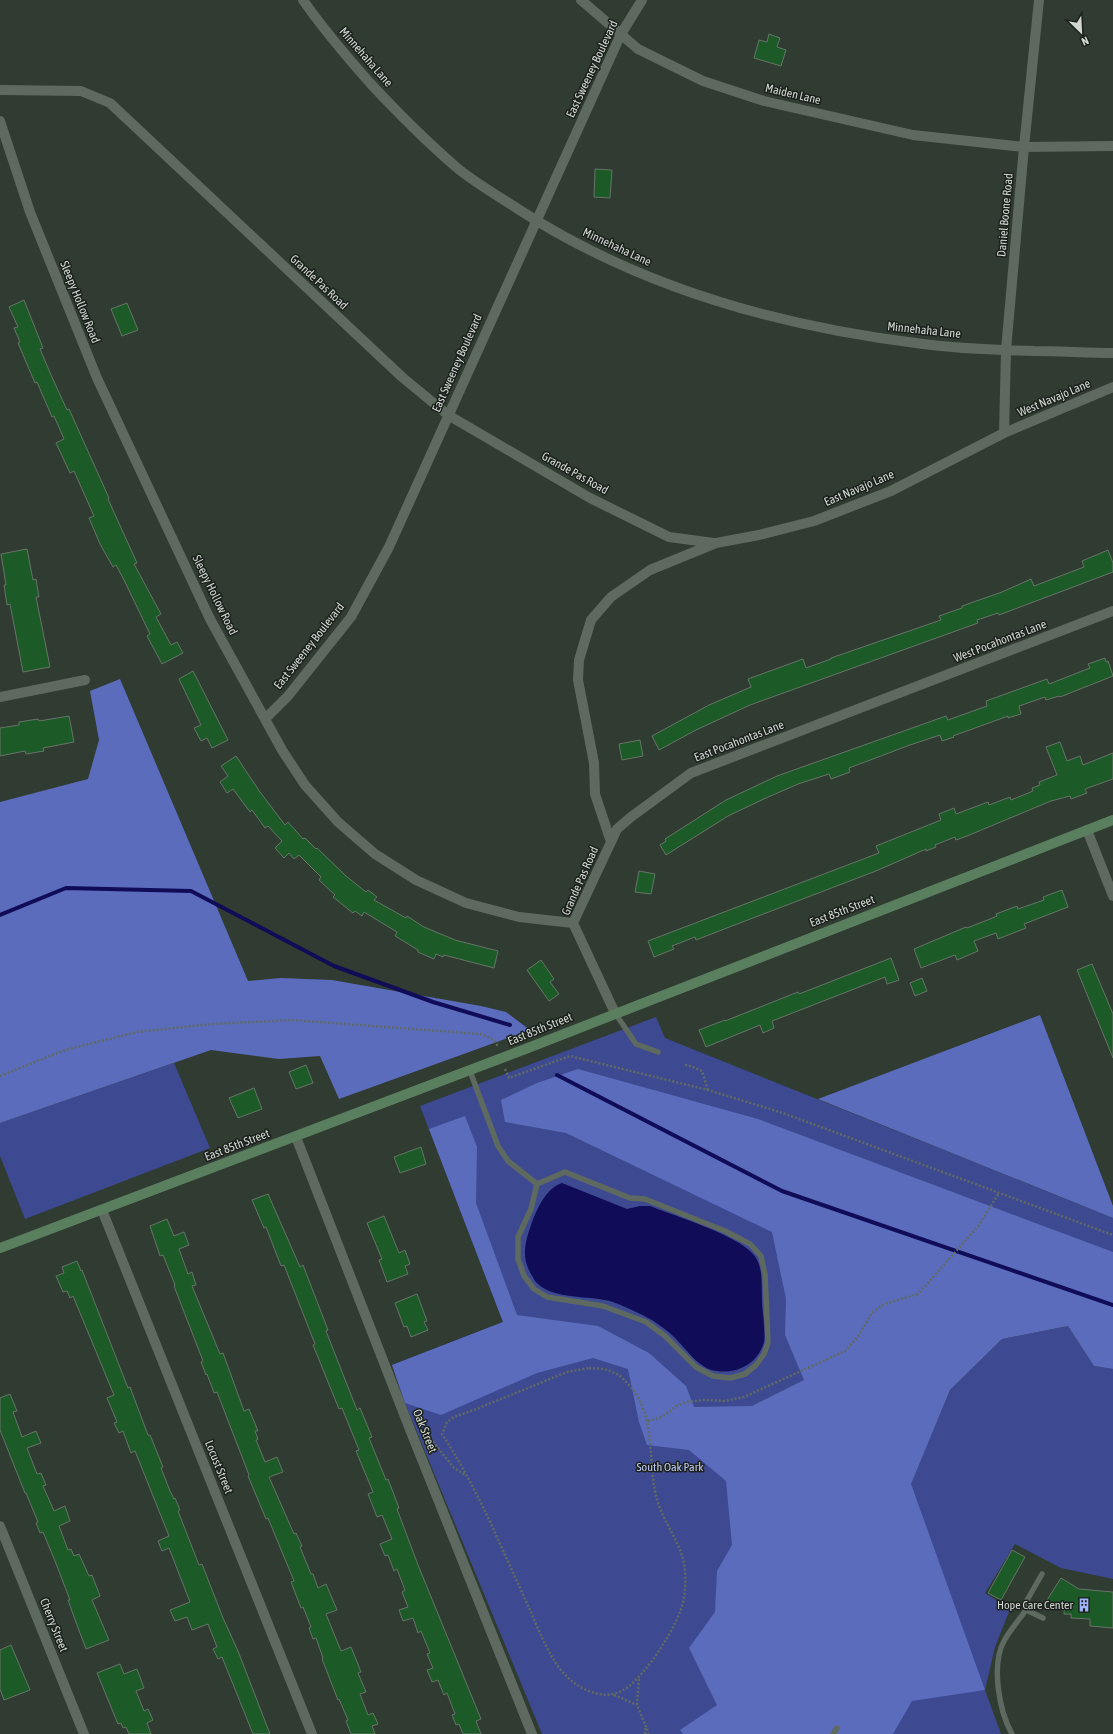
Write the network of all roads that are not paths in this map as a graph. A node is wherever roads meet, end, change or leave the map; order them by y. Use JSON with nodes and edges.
{"nodes":[{"id":1,"x":303,"y":0,"type":"edge"},
{"id":2,"x":581,"y":0,"type":"edge"},
{"id":3,"x":642,"y":0,"type":"edge"},
{"id":4,"x":1040,"y":0,"type":"edge"},
{"id":5,"x":621,"y":34,"type":"junction"},
{"id":6,"x":0,"y":90,"type":"edge"},
{"id":7,"x":0,"y":121,"type":"edge"},
{"id":8,"x":1113,"y":146,"type":"edge"},
{"id":9,"x":1024,"y":147,"type":"junction"},
{"id":10,"x":536,"y":221,"type":"junction"},
{"id":11,"x":1006,"y":350,"type":"junction"},
{"id":12,"x":1113,"y":353,"type":"edge"},
{"id":13,"x":1113,"y":387,"type":"edge"},
{"id":14,"x":448,"y":415,"type":"junction"},
{"id":15,"x":1004,"y":433,"type":"junction"},
{"id":16,"x":624,"y":515,"type":"joint"},
{"id":17,"x":716,"y":543,"type":"junction"},
{"id":18,"x":611,"y":597,"type":"joint"},
{"id":19,"x":1113,"y":611,"type":"edge"},
{"id":20,"x":85,"y":680,"type":"dead end"},
{"id":21,"x":895,"y":695,"type":"joint"},
{"id":22,"x":0,"y":697,"type":"edge"},
{"id":23,"x":266,"y":718,"type":"junction"},
{"id":24,"x":1113,"y":820,"type":"edge"},
{"id":25,"x":1087,"y":830,"type":"junction"},
{"id":26,"x":611,"y":842,"type":"junction"},
{"id":27,"x":1113,"y":896,"type":"edge"},
{"id":28,"x":574,"y":923,"type":"junction"},
{"id":29,"x":615,"y":1013,"type":"junction"},
{"id":30,"x":658,"y":1052,"type":"dead end"},
{"id":31,"x":470,"y":1070,"type":"junction"},
{"id":32,"x":296,"y":1137,"type":"junction"},
{"id":33,"x":536,"y":1184,"type":"junction"},
{"id":34,"x":102,"y":1210,"type":"junction"},
{"id":35,"x":0,"y":1248,"type":"edge"},
{"id":36,"x":0,"y":1526,"type":"edge"},
{"id":37,"x":1042,"y":1574,"type":"dead end"},
{"id":38,"x":1026,"y":1610,"type":"junction"},
{"id":39,"x":1043,"y":1618,"type":"dead end"},
{"id":40,"x":837,"y":1728,"type":"dead end"},
{"id":41,"x":84,"y":1734,"type":"edge"},
{"id":42,"x":312,"y":1734,"type":"edge"},
{"id":43,"x":532,"y":1734,"type":"edge"},
{"id":44,"x":833,"y":1734,"type":"edge"},
{"id":45,"x":1012,"y":1734,"type":"edge"}],
"edges":[{"from":1,"to":10,"type":"street","name":"Minnehaha Lane"},
{"from":2,"to":5,"type":"street","name":"Maiden Lane"},
{"from":3,"to":5,"type":"street","name":"East Sweeney Boulevard"},
{"from":4,"to":9,"type":"street","name":"Daniel Boone Road"},
{"from":5,"to":9,"type":"street","name":"Maiden Lane"},
{"from":5,"to":10,"type":"street","name":"East Sweeney Boulevard"},
{"from":6,"to":14,"type":"street","name":"Grande Pas Road"},
{"from":7,"to":23,"type":"street","name":"Sleepy Hollow Road"},
{"from":8,"to":9,"type":"street","name":"Maiden Lane"},
{"from":9,"to":11,"type":"street","name":"Daniel Boone Road"},
{"from":10,"to":11,"type":"street","name":"Minnehaha Lane"},
{"from":10,"to":14,"type":"street","name":"East Sweeney Boulevard"},
{"from":11,"to":12,"type":"street"},
{"from":11,"to":15,"type":"street","name":"Daniel Boone Road"},
{"from":13,"to":15,"type":"street","name":"West Navajo Lane"},
{"from":14,"to":16,"type":"street","name":"Grande Pas Road"},
{"from":14,"to":23,"type":"street","name":"East Sweeney Boulevard"},
{"from":15,"to":17,"type":"street","name":"East Navajo Lane"},
{"from":16,"to":17,"type":"street","name":"East Navajo Lane"},
{"from":17,"to":18,"type":"street","name":"East Navajo Lane"},
{"from":18,"to":26,"type":"street","name":"Grande Pas Road"},
{"from":19,"to":21,"type":"street","name":"West Pocahontas Lane"},
{"from":20,"to":22,"type":"street"},
{"from":21,"to":26,"type":"street","name":"East Pocahontas Lane"},
{"from":23,"to":28,"type":"street","name":"Sleepy Hollow Road"},
{"from":24,"to":25,"type":"main road","name":"East 85th Street"},
{"from":25,"to":27,"type":"street"},
{"from":25,"to":29,"type":"main road","name":"East 85th Street"},
{"from":26,"to":28,"type":"street","name":"Grande Pas Road"},
{"from":28,"to":29,"type":"street","name":"Grande Pas Road"},
{"from":29,"to":30,"type":"lane"},
{"from":29,"to":31,"type":"main road","name":"East 85th Street"},
{"from":31,"to":32,"type":"main road","name":"East 85th Street"},
{"from":31,"to":33,"type":"lane"},
{"from":32,"to":34,"type":"main road","name":"East 85th Street"},
{"from":32,"to":43,"type":"street","name":"Oak Street"},
{"from":33,"to":33,"type":"lane"},
{"from":34,"to":35,"type":"main road","name":"East 85th Street"},
{"from":34,"to":42,"type":"street","name":"Locust Street"},
{"from":36,"to":41,"type":"street","name":"Cherry Street"},
{"from":37,"to":38,"type":"lane"},
{"from":38,"to":39,"type":"lane"},
{"from":38,"to":45,"type":"lane"},
{"from":40,"to":44,"type":"lane"}]}
